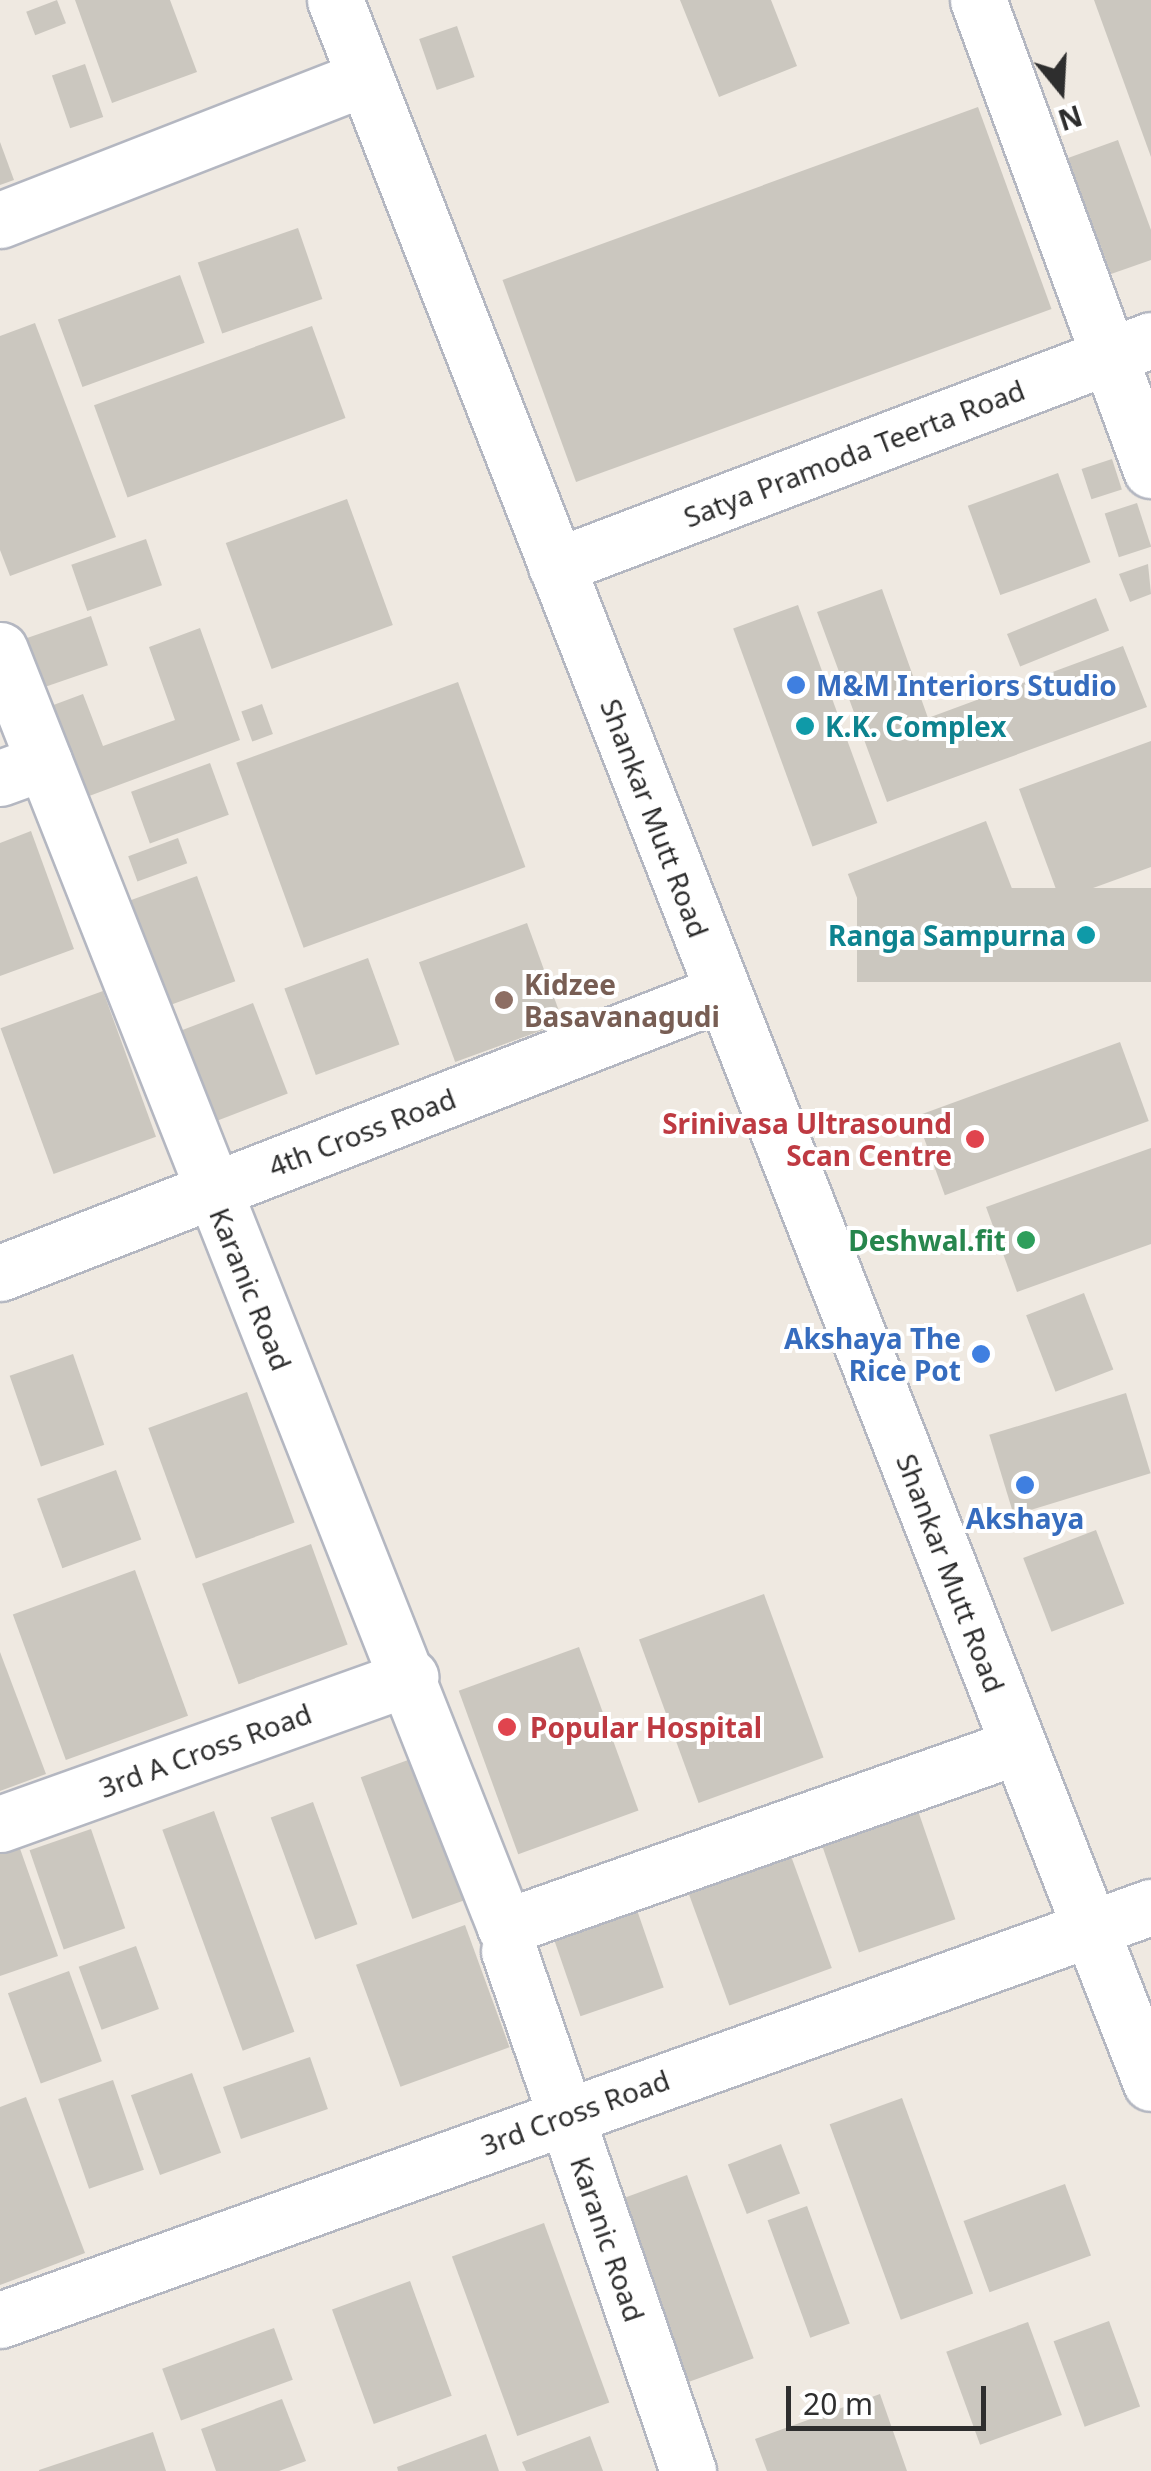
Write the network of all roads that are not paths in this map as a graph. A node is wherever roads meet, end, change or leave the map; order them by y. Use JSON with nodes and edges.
{"nodes":[{"id":1,"x":336,"y":0,"type":"edge"},
{"id":2,"x":978,"y":0,"type":"edge"},
{"id":3,"x":365,"y":78,"type":"junction"},
{"id":4,"x":0,"y":220,"type":"edge"},
{"id":5,"x":1132,"y":347,"type":"edge"},
{"id":6,"x":1151,"y":470,"type":"edge"},
{"id":7,"x":556,"y":566,"type":"junction"},
{"id":8,"x":0,"y":650,"type":"edge"},
{"id":9,"x":22,"y":770,"type":"edge"},
{"id":10,"x":724,"y":992,"type":"junction"},
{"id":11,"x":211,"y":1191,"type":"junction"},
{"id":12,"x":0,"y":1272,"type":"edge"},
{"id":13,"x":410,"y":1676,"type":"junction"},
{"id":14,"x":1018,"y":1746,"type":"junction"},
{"id":15,"x":0,"y":1824,"type":"edge"},
{"id":16,"x":1151,"y":1907,"type":"edge"},
{"id":17,"x":1090,"y":1928,"type":"junction"},
{"id":18,"x":507,"y":1939,"type":"junction"},
{"id":19,"x":1151,"y":2084,"type":"edge"},
{"id":20,"x":564,"y":2115,"type":"junction"},
{"id":21,"x":0,"y":2320,"type":"edge"},
{"id":22,"x":688,"y":2471,"type":"edge"}],
"edges":[{"from":1,"to":3,"type":"street","name":"Shankar Mutt Road"},
{"from":2,"to":5,"type":"street"},
{"from":3,"to":4,"type":"street"},
{"from":3,"to":7,"type":"street","name":"Shankar Mutt Road"},
{"from":5,"to":6,"type":"street"},
{"from":5,"to":7,"type":"street","name":"Satya Pramoda Teerta Road"},
{"from":7,"to":10,"type":"street","name":"Shankar Mutt Road"},
{"from":8,"to":9,"type":"street","name":"Karanic Road"},
{"from":9,"to":11,"type":"street","name":"Karanic Road"},
{"from":10,"to":11,"type":"street","name":"4th Cross Road"},
{"from":10,"to":14,"type":"street","name":"Shankar Mutt Road"},
{"from":11,"to":12,"type":"street","name":"4th Cross Road"},
{"from":11,"to":13,"type":"street","name":"Karanic Road"},
{"from":13,"to":15,"type":"street","name":"3rd A Cross Road"},
{"from":13,"to":18,"type":"street","name":"Karanic Road"},
{"from":14,"to":17,"type":"street","name":"Shankar Mutt Road"},
{"from":14,"to":18,"type":"street"},
{"from":16,"to":17,"type":"street","name":"3rd Cross Road"},
{"from":17,"to":19,"type":"street","name":"Shankar Mutt Road"},
{"from":17,"to":20,"type":"street","name":"3rd Cross Road"},
{"from":18,"to":20,"type":"street","name":"Karanic Road"},
{"from":20,"to":21,"type":"street","name":"3rd Cross Road"},
{"from":20,"to":22,"type":"street","name":"Karanic Road"}]}
